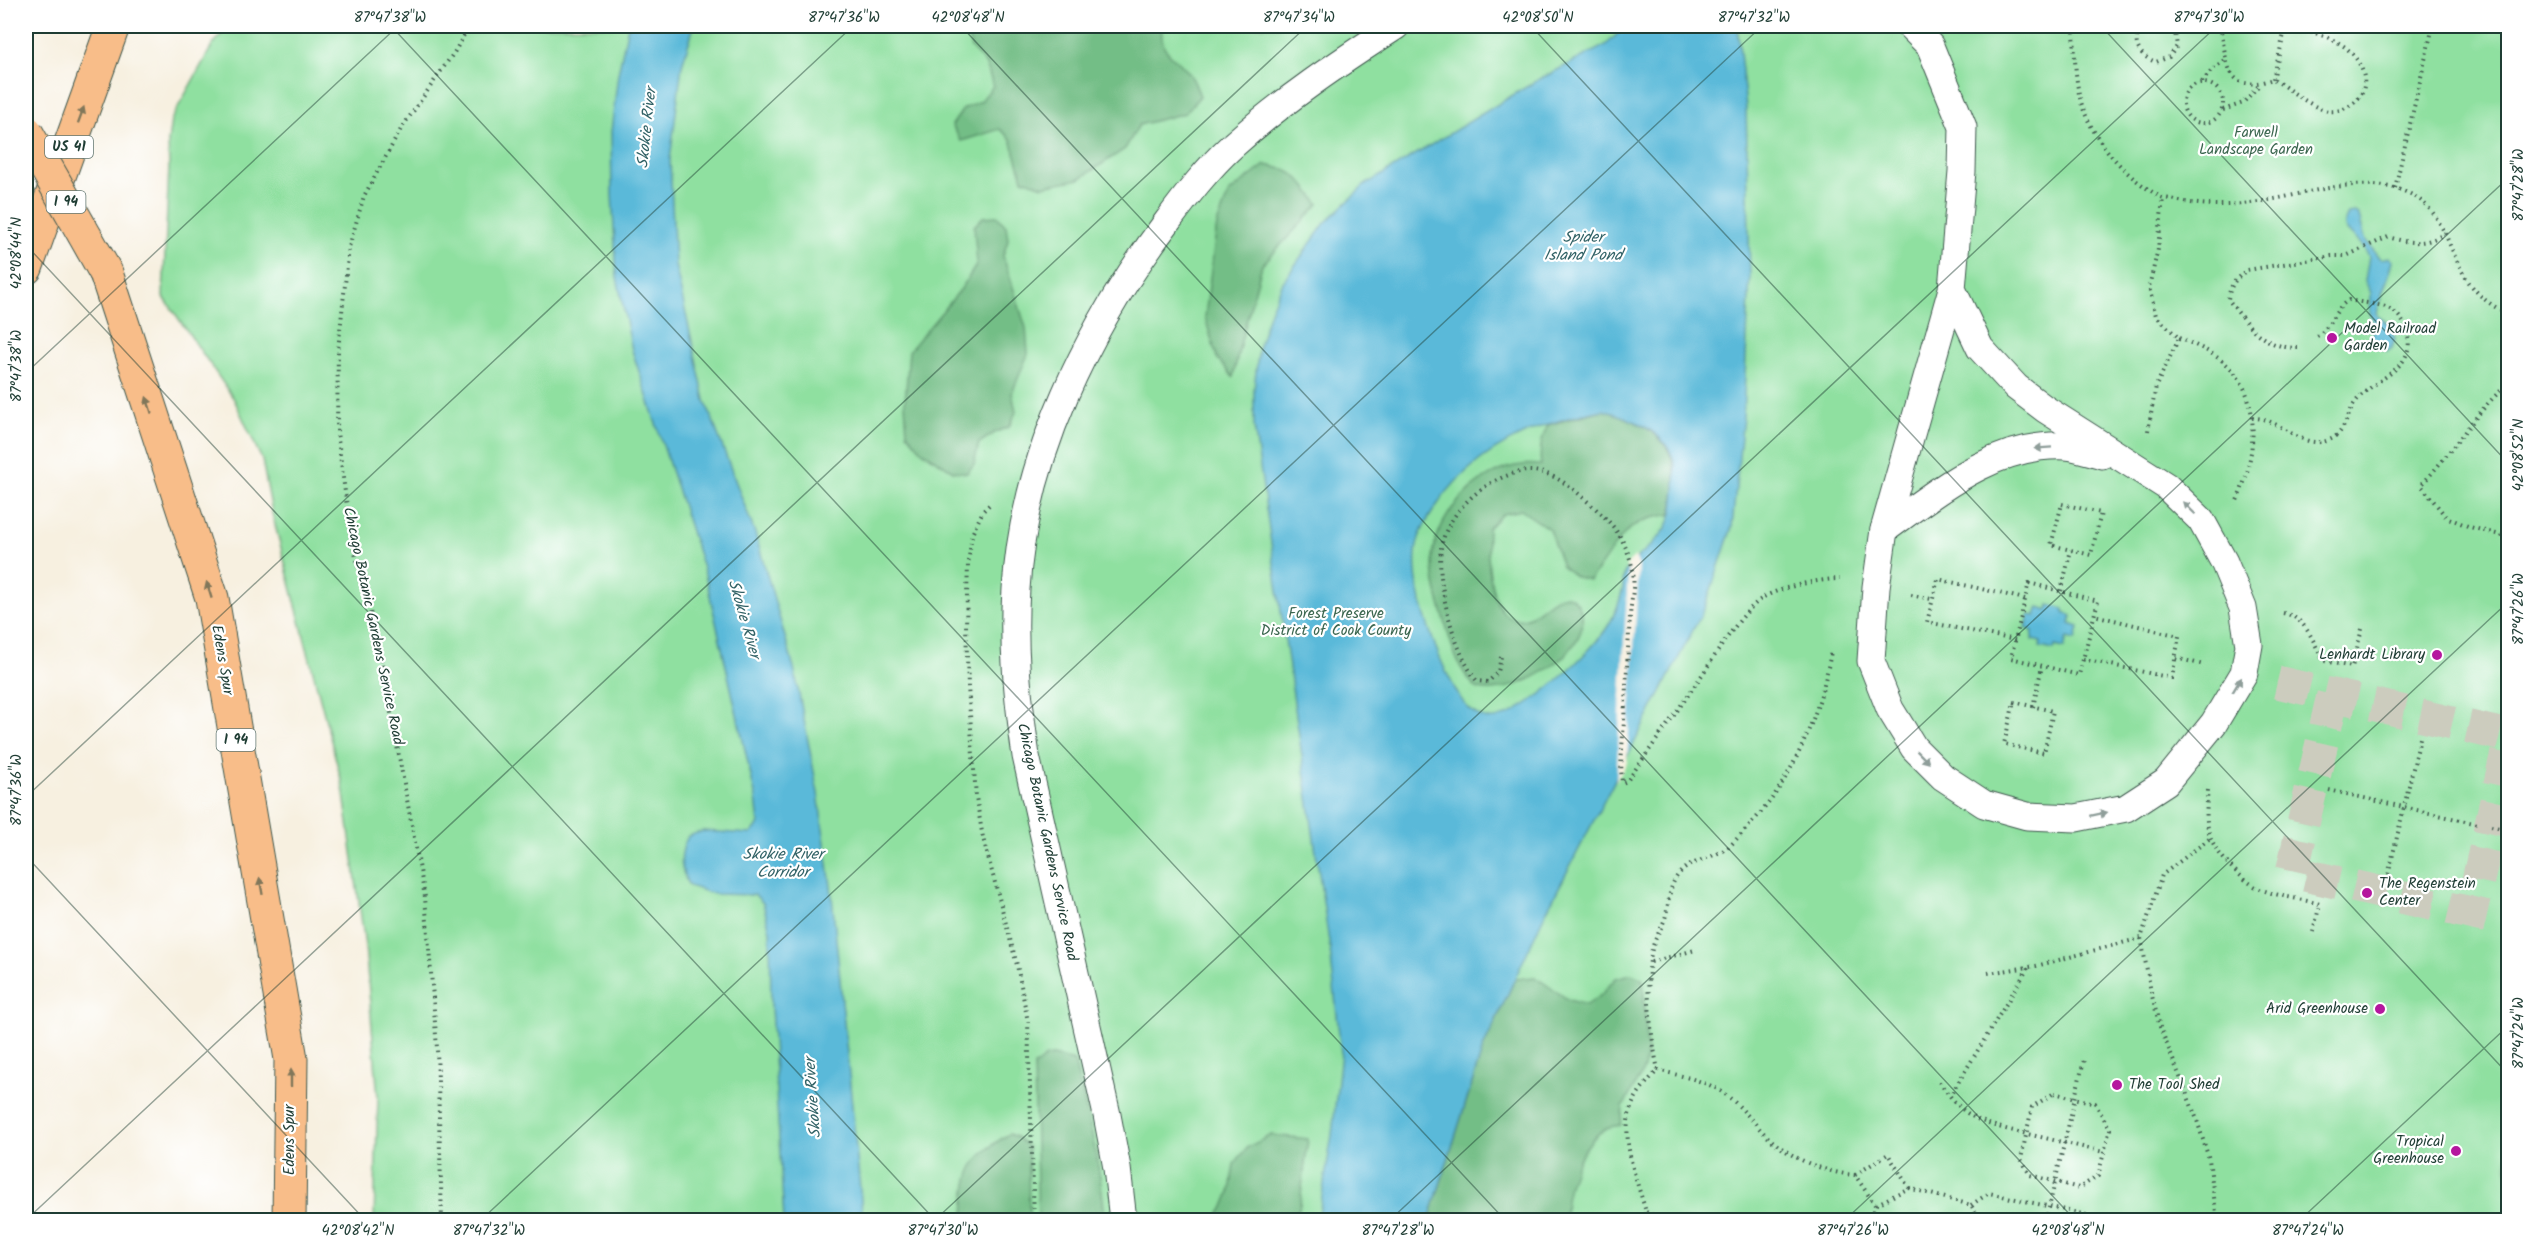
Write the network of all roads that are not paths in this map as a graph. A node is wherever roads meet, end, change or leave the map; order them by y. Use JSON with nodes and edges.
{"nodes":[{"id":1,"x":113,"y":26,"type":"edge"},
{"id":2,"x":1396,"y":26,"type":"edge"},
{"id":3,"x":1910,"y":26,"type":"edge"},
{"id":4,"x":26,"y":132,"type":"edge"},
{"id":5,"x":26,"y":268,"type":"edge"},
{"id":6,"x":1952,"y":289,"type":"junction"},
{"id":7,"x":2121,"y":459,"type":"junction"},
{"id":8,"x":1884,"y":530,"type":"junction"},
{"id":9,"x":289,"y":1221,"type":"edge"},
{"id":10,"x":1123,"y":1221,"type":"edge"}],
"edges":[{"from":5,"to":1,"type":"highway","number":"US 41","one_way":true},
{"from":2,"to":10,"type":"lane","name":"Chicago Botanic Gardens Service Road"},
{"from":3,"to":6,"type":"lane"},
{"from":9,"to":4,"type":"highway","name":"Edens Spur","number":"I 94","one_way":true,"bridge":true},
{"from":6,"to":7,"type":"lane"},
{"from":6,"to":8,"type":"lane"},
{"from":7,"to":8,"type":"lane","one_way":true},
{"from":8,"to":7,"type":"lane","one_way":true}]}
